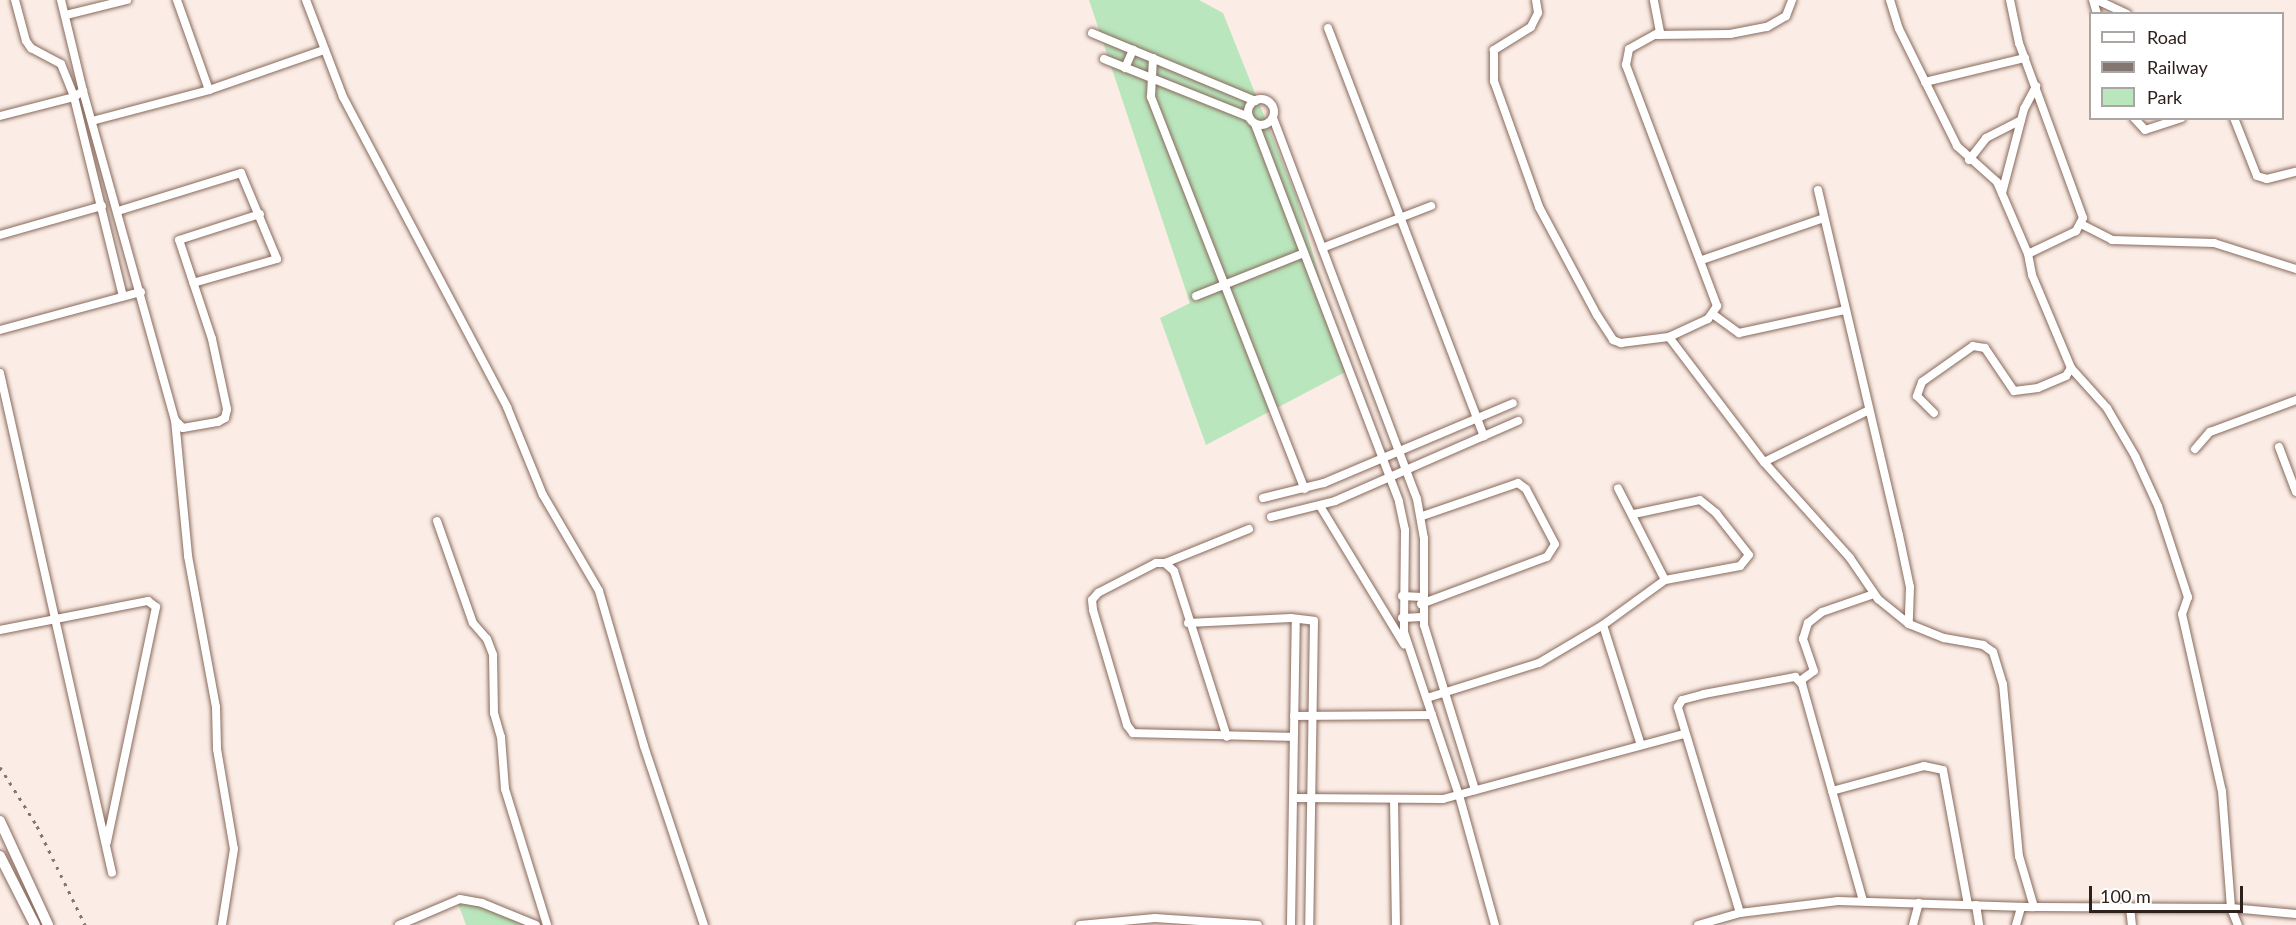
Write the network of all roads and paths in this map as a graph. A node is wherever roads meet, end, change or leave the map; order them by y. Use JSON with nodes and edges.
{"nodes":[{"id":1,"x":15,"y":0,"type":"edge"},
{"id":2,"x":62,"y":0,"type":"edge"},
{"id":3,"x":127,"y":0,"type":"edge"},
{"id":4,"x":177,"y":0,"type":"edge"},
{"id":5,"x":306,"y":0,"type":"edge"},
{"id":6,"x":1536,"y":0,"type":"edge"},
{"id":7,"x":1654,"y":0,"type":"edge"},
{"id":8,"x":1792,"y":0,"type":"edge"},
{"id":9,"x":1890,"y":0,"type":"edge"},
{"id":10,"x":2010,"y":0,"type":"edge"},
{"id":11,"x":2095,"y":0,"type":"edge"},
{"id":12,"x":2122,"y":12,"type":"edge"},
{"id":13,"x":66,"y":15,"type":"junction"},
{"id":14,"x":1328,"y":28,"type":"dead end"},
{"id":15,"x":1092,"y":33,"type":"dead end"},
{"id":16,"x":1657,"y":35,"type":"junction"},
{"id":17,"x":324,"y":50,"type":"junction"},
{"id":18,"x":1133,"y":50,"type":"junction"},
{"id":19,"x":1153,"y":58,"type":"junction"},
{"id":20,"x":2025,"y":58,"type":"junction"},
{"id":21,"x":1104,"y":60,"type":"dead end"},
{"id":22,"x":1125,"y":68,"type":"junction"},
{"id":23,"x":1149,"y":78,"type":"junction"},
{"id":24,"x":1925,"y":82,"type":"junction"},
{"id":25,"x":2036,"y":86,"type":"junction"},
{"id":26,"x":209,"y":90,"type":"junction"},
{"id":27,"x":83,"y":91,"type":"junction"},
{"id":28,"x":74,"y":97,"type":"junction"},
{"id":29,"x":1255,"y":101,"type":"junction"},
{"id":30,"x":0,"y":116,"type":"edge"},
{"id":31,"x":1273,"y":118,"type":"junction"},
{"id":32,"x":1252,"y":120,"type":"junction"},
{"id":33,"x":2021,"y":120,"type":"junction"},
{"id":34,"x":2136,"y":120,"type":"edge"},
{"id":35,"x":2175,"y":120,"type":"edge"},
{"id":36,"x":2235,"y":120,"type":"edge"},
{"id":37,"x":92,"y":121,"type":"junction"},
{"id":38,"x":95,"y":132,"type":"junction"},
{"id":39,"x":83,"y":134,"type":"junction"},
{"id":40,"x":1969,"y":160,"type":"junction"},
{"id":41,"x":2296,"y":172,"type":"edge"},
{"id":42,"x":1818,"y":190,"type":"dead end"},
{"id":43,"x":2002,"y":193,"type":"junction"},
{"id":44,"x":102,"y":206,"type":"junction"},
{"id":45,"x":1431,"y":206,"type":"dead end"},
{"id":46,"x":118,"y":211,"type":"junction"},
{"id":47,"x":260,"y":214,"type":"junction"},
{"id":48,"x":1400,"y":218,"type":"junction"},
{"id":49,"x":1824,"y":218,"type":"junction"},
{"id":50,"x":2083,"y":225,"type":"junction"},
{"id":51,"x":0,"y":235,"type":"edge"},
{"id":52,"x":1322,"y":248,"type":"junction"},
{"id":53,"x":1304,"y":253,"type":"junction"},
{"id":54,"x":2028,"y":254,"type":"junction"},
{"id":55,"x":1702,"y":260,"type":"junction"},
{"id":56,"x":2296,"y":269,"type":"edge"},
{"id":57,"x":193,"y":283,"type":"junction"},
{"id":58,"x":1225,"y":285,"type":"junction"},
{"id":59,"x":141,"y":292,"type":"junction"},
{"id":60,"x":123,"y":296,"type":"junction"},
{"id":61,"x":1196,"y":296,"type":"dead end"},
{"id":62,"x":1845,"y":310,"type":"junction"},
{"id":63,"x":1714,"y":315,"type":"junction"},
{"id":64,"x":0,"y":330,"type":"edge"},
{"id":65,"x":1670,"y":337,"type":"junction"},
{"id":66,"x":2071,"y":368,"type":"junction"},
{"id":67,"x":0,"y":373,"type":"edge"},
{"id":68,"x":2296,"y":400,"type":"edge"},
{"id":69,"x":1513,"y":403,"type":"dead end"},
{"id":70,"x":1869,"y":410,"type":"junction"},
{"id":71,"x":1934,"y":413,"type":"dead end"},
{"id":72,"x":1477,"y":418,"type":"junction"},
{"id":73,"x":175,"y":420,"type":"junction"},
{"id":74,"x":1518,"y":421,"type":"dead end"},
{"id":75,"x":1484,"y":436,"type":"junction"},
{"id":76,"x":2279,"y":447,"type":"dead end"},
{"id":77,"x":2195,"y":449,"type":"dead end"},
{"id":78,"x":1399,"y":451,"type":"junction"},
{"id":79,"x":1382,"y":458,"type":"junction"},
{"id":80,"x":1764,"y":462,"type":"junction"},
{"id":81,"x":1406,"y":470,"type":"junction"},
{"id":82,"x":1390,"y":477,"type":"junction"},
{"id":83,"x":1618,"y":488,"type":"dead end"},
{"id":84,"x":1305,"y":489,"type":"junction"},
{"id":85,"x":2295,"y":489,"type":"edge"},
{"id":86,"x":1263,"y":498,"type":"dead end"},
{"id":87,"x":1320,"y":506,"type":"junction"},
{"id":88,"x":1634,"y":514,"type":"junction"},
{"id":89,"x":1422,"y":516,"type":"junction"},
{"id":90,"x":1270,"y":518,"type":"dead end"},
{"id":91,"x":437,"y":521,"type":"dead end"},
{"id":92,"x":1249,"y":529,"type":"dead end"},
{"id":93,"x":1165,"y":563,"type":"junction"},
{"id":94,"x":1665,"y":580,"type":"junction"},
{"id":95,"x":1874,"y":594,"type":"junction"},
{"id":96,"x":1402,"y":596,"type":"junction"},
{"id":97,"x":1421,"y":600,"type":"junction"},
{"id":98,"x":1422,"y":617,"type":"junction"},
{"id":99,"x":55,"y":618,"type":"junction"},
{"id":100,"x":1402,"y":618,"type":"junction"},
{"id":101,"x":1296,"y":619,"type":"junction"},
{"id":102,"x":1188,"y":623,"type":"junction"},
{"id":103,"x":1909,"y":624,"type":"junction"},
{"id":104,"x":1603,"y":625,"type":"junction"},
{"id":105,"x":0,"y":630,"type":"edge"},
{"id":106,"x":1298,"y":635,"type":"junction"},
{"id":107,"x":1314,"y":635,"type":"junction"},
{"id":108,"x":1411,"y":655,"type":"junction"},
{"id":109,"x":1800,"y":681,"type":"junction"},
{"id":110,"x":1444,"y":693,"type":"junction"},
{"id":111,"x":1427,"y":698,"type":"junction"},
{"id":112,"x":1432,"y":715,"type":"junction"},
{"id":113,"x":1294,"y":716,"type":"junction"},
{"id":114,"x":1313,"y":716,"type":"junction"},
{"id":115,"x":1684,"y":734,"type":"junction"},
{"id":116,"x":1227,"y":737,"type":"junction"},
{"id":117,"x":1293,"y":737,"type":"junction"},
{"id":118,"x":1640,"y":742,"type":"junction"},
{"id":119,"x":1475,"y":790,"type":"junction"},
{"id":120,"x":1832,"y":791,"type":"junction"},
{"id":121,"x":1459,"y":795,"type":"junction"},
{"id":122,"x":1293,"y":798,"type":"junction"},
{"id":123,"x":1312,"y":798,"type":"junction"},
{"id":124,"x":1394,"y":800,"type":"junction"},
{"id":125,"x":0,"y":821,"type":"edge"},
{"id":126,"x":106,"y":846,"type":"junction"},
{"id":127,"x":0,"y":855,"type":"edge"},
{"id":128,"x":112,"y":873,"type":"dead end"},
{"id":129,"x":1863,"y":902,"type":"junction"},
{"id":130,"x":1919,"y":903,"type":"junction"},
{"id":131,"x":1972,"y":905,"type":"junction"},
{"id":132,"x":2021,"y":907,"type":"junction"},
{"id":133,"x":2034,"y":907,"type":"junction"},
{"id":134,"x":2130,"y":907,"type":"junction"},
{"id":135,"x":2231,"y":908,"type":"junction"},
{"id":136,"x":1740,"y":914,"type":"junction"},
{"id":137,"x":2296,"y":914,"type":"edge"},
{"id":138,"x":1202,"y":922,"type":"edge"},
{"id":139,"x":34,"y":925,"type":"edge"},
{"id":140,"x":48,"y":925,"type":"edge"},
{"id":141,"x":222,"y":925,"type":"edge"},
{"id":142,"x":399,"y":925,"type":"edge"},
{"id":143,"x":536,"y":925,"type":"edge"},
{"id":144,"x":547,"y":925,"type":"edge"},
{"id":145,"x":704,"y":925,"type":"edge"},
{"id":146,"x":1080,"y":925,"type":"edge"},
{"id":147,"x":1258,"y":925,"type":"edge"},
{"id":148,"x":1291,"y":925,"type":"edge"},
{"id":149,"x":1309,"y":925,"type":"edge"},
{"id":150,"x":1396,"y":925,"type":"edge"},
{"id":151,"x":1495,"y":925,"type":"edge"},
{"id":152,"x":1698,"y":925,"type":"edge"},
{"id":153,"x":1913,"y":925,"type":"edge"},
{"id":154,"x":1979,"y":925,"type":"edge"},
{"id":155,"x":2016,"y":925,"type":"edge"},
{"id":156,"x":2132,"y":925,"type":"edge"},
{"id":157,"x":2238,"y":925,"type":"edge"}],
"edges":[{"from":1,"to":28,"type":"street"},
{"from":2,"to":13,"type":"street"},
{"from":3,"to":13,"type":"street"},
{"from":4,"to":26,"type":"street"},
{"from":5,"to":17,"type":"street"},
{"from":6,"to":65,"type":"street"},
{"from":7,"to":16,"type":"street"},
{"from":8,"to":16,"type":"street"},
{"from":9,"to":24,"type":"street"},
{"from":10,"to":20,"type":"street"},
{"from":11,"to":12,"type":"street"},
{"from":13,"to":27,"type":"street"},
{"from":14,"to":48,"type":"street"},
{"from":15,"to":18,"type":"street"},
{"from":16,"to":55,"type":"street"},
{"from":17,"to":26,"type":"street"},
{"from":17,"to":145,"type":"street"},
{"from":18,"to":19,"type":"street"},
{"from":18,"to":22,"type":"street"},
{"from":19,"to":23,"type":"street"},
{"from":19,"to":29,"type":"street"},
{"from":20,"to":24,"type":"street"},
{"from":20,"to":25,"type":"street"},
{"from":21,"to":22,"type":"street"},
{"from":22,"to":23,"type":"street"},
{"from":23,"to":32,"type":"street"},
{"from":23,"to":58,"type":"street"},
{"from":24,"to":40,"type":"street"},
{"from":25,"to":33,"type":"street"},
{"from":25,"to":50,"type":"street"},
{"from":26,"to":37,"type":"street"},
{"from":27,"to":28,"type":"street"},
{"from":27,"to":37,"type":"street"},
{"from":28,"to":30,"type":"street"},
{"from":28,"to":39,"type":"street"},
{"from":29,"to":31,"type":"street"},
{"from":29,"to":32,"type":"street"},
{"from":31,"to":32,"type":"street"},
{"from":31,"to":52,"type":"street"},
{"from":32,"to":53,"type":"street"},
{"from":33,"to":40,"type":"street"},
{"from":33,"to":43,"type":"street"},
{"from":34,"to":35,"type":"street"},
{"from":36,"to":41,"type":"street"},
{"from":37,"to":38,"type":"street"},
{"from":38,"to":39,"type":"street"},
{"from":38,"to":46,"type":"street"},
{"from":39,"to":44,"type":"street"},
{"from":40,"to":43,"type":"street"},
{"from":42,"to":49,"type":"street"},
{"from":43,"to":54,"type":"street"},
{"from":44,"to":51,"type":"street"},
{"from":44,"to":60,"type":"street"},
{"from":45,"to":48,"type":"street"},
{"from":46,"to":47,"type":"street"},
{"from":46,"to":59,"type":"street"},
{"from":47,"to":57,"type":"street"},
{"from":47,"to":57,"type":"street"},
{"from":48,"to":52,"type":"street"},
{"from":48,"to":72,"type":"street"},
{"from":49,"to":55,"type":"street"},
{"from":49,"to":62,"type":"street"},
{"from":50,"to":54,"type":"street"},
{"from":50,"to":56,"type":"street"},
{"from":52,"to":78,"type":"street"},
{"from":53,"to":58,"type":"street"},
{"from":53,"to":79,"type":"street"},
{"from":54,"to":66,"type":"street"},
{"from":55,"to":63,"type":"street"},
{"from":57,"to":73,"type":"street"},
{"from":58,"to":61,"type":"street"},
{"from":58,"to":84,"type":"street"},
{"from":59,"to":60,"type":"street"},
{"from":59,"to":73,"type":"street"},
{"from":60,"to":64,"type":"street"},
{"from":62,"to":63,"type":"street"},
{"from":62,"to":70,"type":"street"},
{"from":63,"to":65,"type":"street"},
{"from":65,"to":80,"type":"street"},
{"from":66,"to":71,"type":"street"},
{"from":66,"to":135,"type":"street"},
{"from":67,"to":99,"type":"street"},
{"from":68,"to":77,"type":"street"},
{"from":69,"to":72,"type":"street"},
{"from":70,"to":80,"type":"street"},
{"from":70,"to":103,"type":"street"},
{"from":72,"to":75,"type":"street"},
{"from":72,"to":78,"type":"street"},
{"from":73,"to":141,"type":"street"},
{"from":74,"to":75,"type":"street"},
{"from":75,"to":81,"type":"street"},
{"from":76,"to":85,"type":"street"},
{"from":78,"to":79,"type":"street"},
{"from":78,"to":81,"type":"street"},
{"from":79,"to":82,"type":"street"},
{"from":79,"to":84,"type":"street"},
{"from":80,"to":95,"type":"street"},
{"from":81,"to":82,"type":"street"},
{"from":81,"to":89,"type":"street"},
{"from":82,"to":87,"type":"street"},
{"from":82,"to":96,"type":"street"},
{"from":83,"to":88,"type":"street"},
{"from":84,"to":86,"type":"street"},
{"from":87,"to":90,"type":"street"},
{"from":87,"to":108,"type":"street"},
{"from":88,"to":94,"type":"street"},
{"from":88,"to":94,"type":"street"},
{"from":89,"to":97,"type":"street"},
{"from":89,"to":97,"type":"street"},
{"from":91,"to":144,"type":"street"},
{"from":92,"to":93,"type":"street"},
{"from":93,"to":102,"type":"street"},
{"from":93,"to":116,"type":"street"},
{"from":94,"to":104,"type":"street"},
{"from":95,"to":103,"type":"street"},
{"from":95,"to":109,"type":"street"},
{"from":96,"to":97,"type":"street"},
{"from":96,"to":100,"type":"street"},
{"from":97,"to":98,"type":"street"},
{"from":98,"to":100,"type":"street"},
{"from":98,"to":110,"type":"street"},
{"from":99,"to":105,"type":"street"},
{"from":99,"to":126,"type":"street"},
{"from":99,"to":126,"type":"street"},
{"from":100,"to":108,"type":"street"},
{"from":101,"to":102,"type":"street"},
{"from":101,"to":106,"type":"street"},
{"from":101,"to":107,"type":"street"},
{"from":102,"to":116,"type":"street"},
{"from":103,"to":133,"type":"street"},
{"from":104,"to":110,"type":"street"},
{"from":104,"to":118,"type":"street"},
{"from":106,"to":107,"type":"street"},
{"from":106,"to":113,"type":"street"},
{"from":107,"to":114,"type":"street"},
{"from":108,"to":111,"type":"street"},
{"from":109,"to":115,"type":"street"},
{"from":109,"to":120,"type":"street"},
{"from":110,"to":111,"type":"street"},
{"from":110,"to":119,"type":"street"},
{"from":111,"to":112,"type":"street"},
{"from":112,"to":114,"type":"street"},
{"from":112,"to":121,"type":"street"},
{"from":113,"to":114,"type":"street"},
{"from":113,"to":117,"type":"street"},
{"from":114,"to":123,"type":"street"},
{"from":115,"to":118,"type":"street"},
{"from":115,"to":136,"type":"street"},
{"from":116,"to":117,"type":"street"},
{"from":117,"to":122,"type":"street"},
{"from":118,"to":119,"type":"street"},
{"from":119,"to":121,"type":"street"},
{"from":120,"to":129,"type":"street"},
{"from":120,"to":131,"type":"street"},
{"from":121,"to":124,"type":"street"},
{"from":121,"to":151,"type":"street"},
{"from":122,"to":123,"type":"street"},
{"from":122,"to":148,"type":"street"},
{"from":123,"to":124,"type":"street"},
{"from":123,"to":149,"type":"street"},
{"from":124,"to":150,"type":"street"},
{"from":125,"to":140,"type":"street"},
{"from":126,"to":128,"type":"street"},
{"from":127,"to":139,"type":"street"},
{"from":129,"to":130,"type":"street"},
{"from":129,"to":136,"type":"street"},
{"from":130,"to":131,"type":"street"},
{"from":130,"to":153,"type":"street"},
{"from":131,"to":132,"type":"street"},
{"from":131,"to":154,"type":"street"},
{"from":132,"to":133,"type":"street"},
{"from":132,"to":155,"type":"street"},
{"from":133,"to":134,"type":"street"},
{"from":134,"to":135,"type":"street"},
{"from":134,"to":156,"type":"street"},
{"from":135,"to":137,"type":"street"},
{"from":135,"to":157,"type":"street"},
{"from":136,"to":152,"type":"street"},
{"from":138,"to":146,"type":"street"},
{"from":138,"to":147,"type":"street"},
{"from":142,"to":143,"type":"street"}]}
